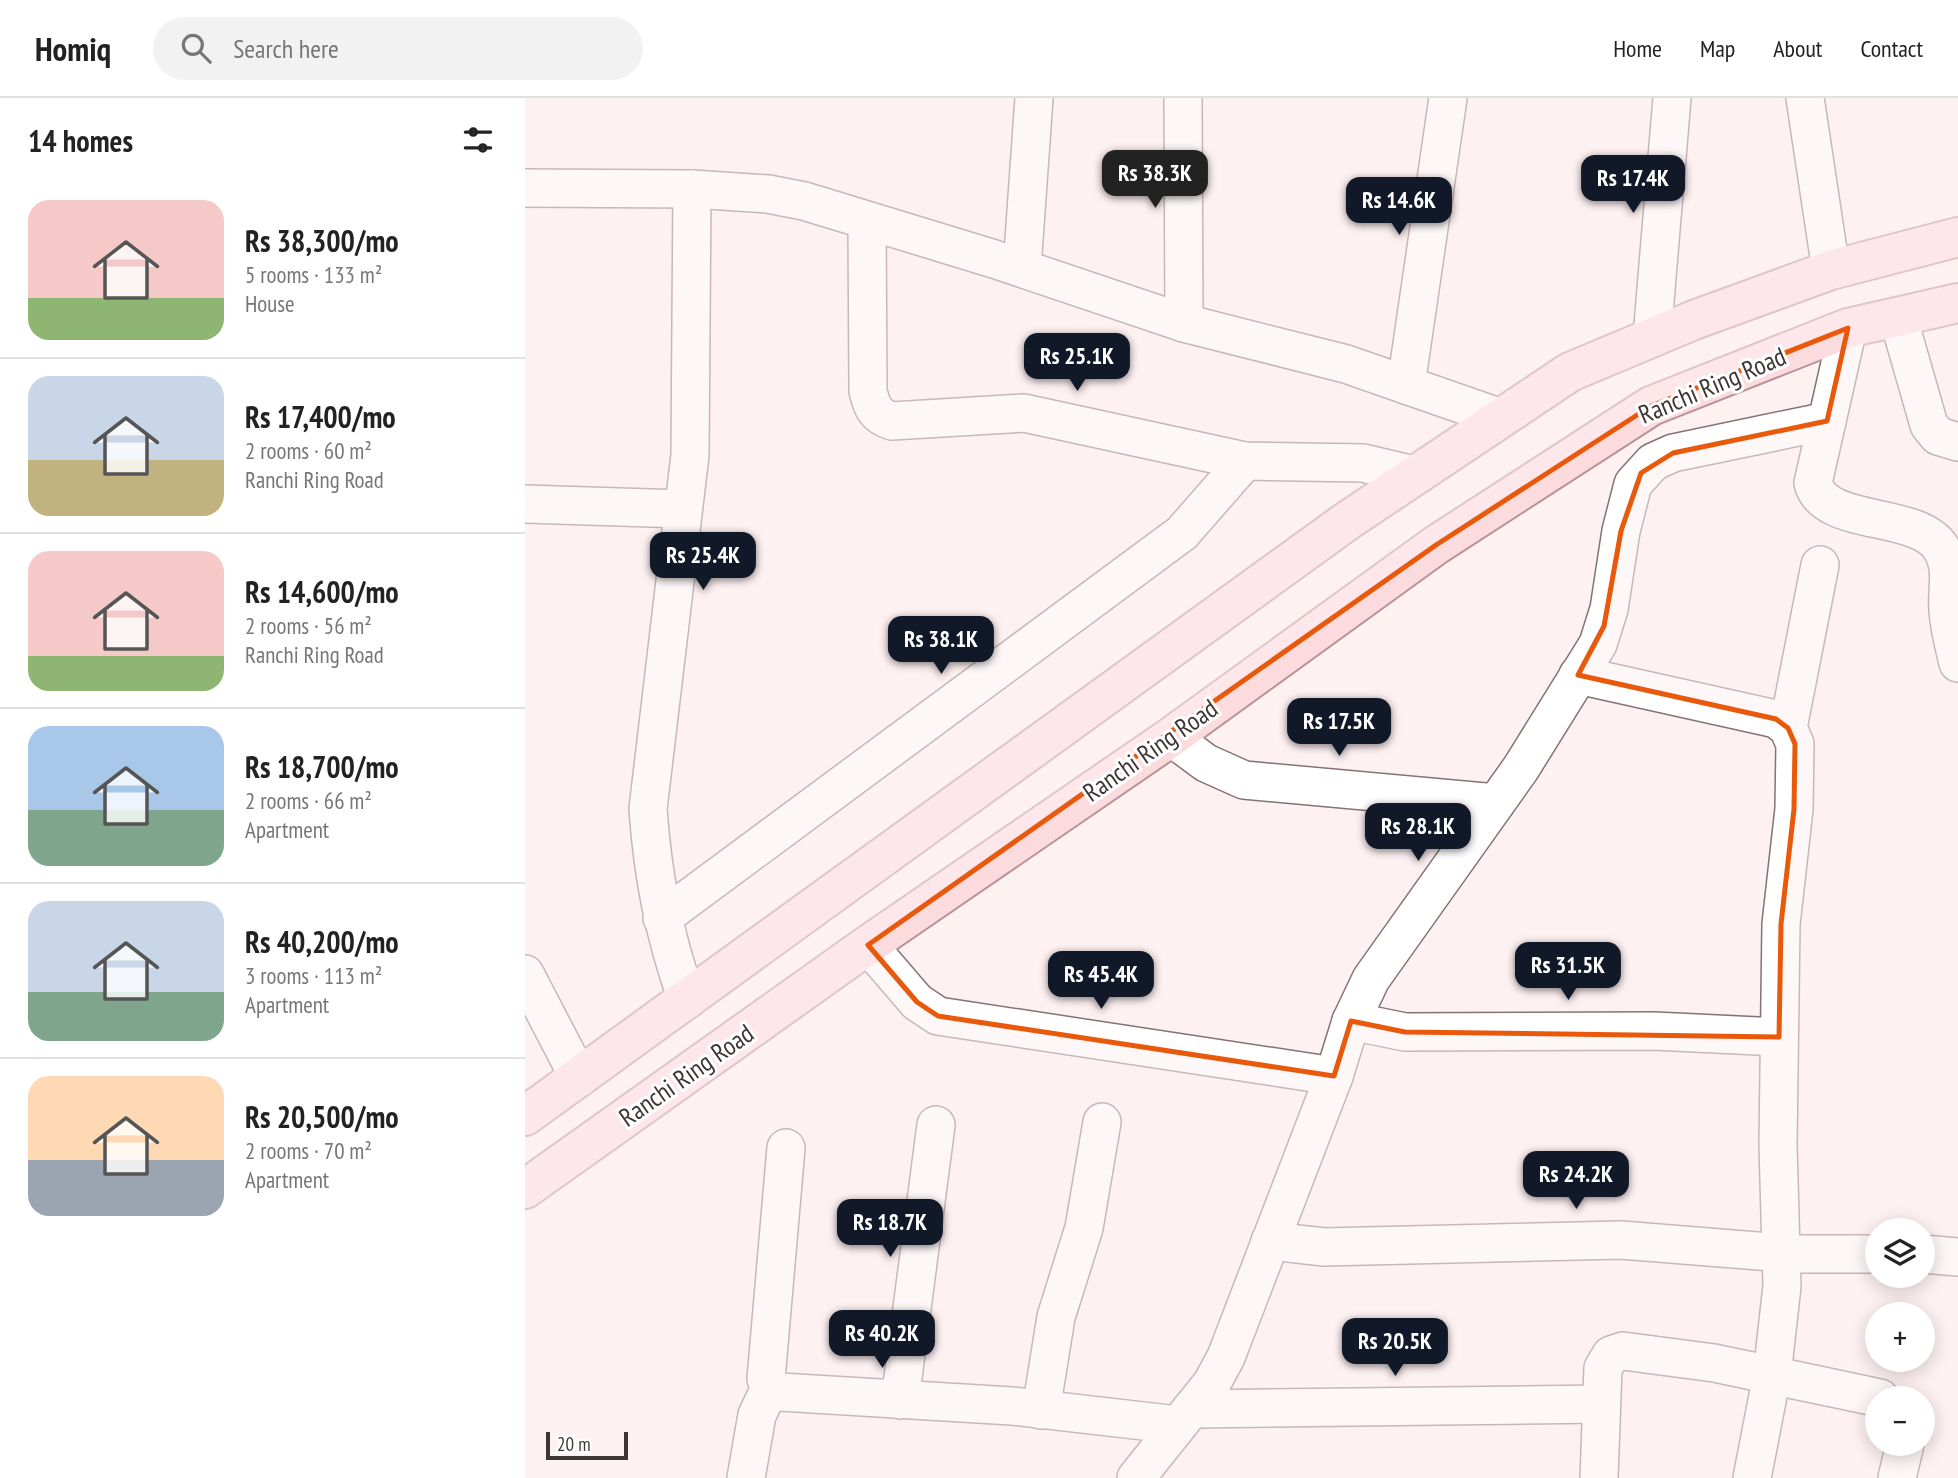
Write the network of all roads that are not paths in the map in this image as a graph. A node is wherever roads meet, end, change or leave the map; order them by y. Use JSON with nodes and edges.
{"nodes":[{"id":1,"x":1034,"y":98,"type":"edge"},
{"id":2,"x":1183,"y":98,"type":"edge"},
{"id":3,"x":1448,"y":98,"type":"edge"},
{"id":4,"x":1672,"y":98,"type":"edge"},
{"id":5,"x":1805,"y":98,"type":"edge"},
{"id":6,"x":525,"y":188,"type":"edge"},
{"id":7,"x":692,"y":189,"type":"junction"},
{"id":8,"x":867,"y":222,"type":"junction"},
{"id":9,"x":1958,"y":237,"type":"edge"},
{"id":10,"x":1022,"y":268,"type":"junction"},
{"id":11,"x":1831,"y":270,"type":"junction"},
{"id":12,"x":1958,"y":303,"type":"edge"},
{"id":13,"x":1898,"y":317,"type":"junction"},
{"id":14,"x":1184,"y":323,"type":"junction"},
{"id":15,"x":1849,"y":328,"type":"junction"},
{"id":16,"x":1652,"y":337,"type":"junction"},
{"id":17,"x":1406,"y":385,"type":"junction"},
{"id":18,"x":1501,"y":418,"type":"junction"},
{"id":19,"x":1827,"y":421,"type":"junction"},
{"id":20,"x":1958,"y":442,"type":"edge"},
{"id":21,"x":1245,"y":461,"type":"junction"},
{"id":22,"x":1414,"y":475,"type":"junction"},
{"id":23,"x":525,"y":504,"type":"edge"},
{"id":24,"x":683,"y":509,"type":"junction"},
{"id":25,"x":1820,"y":565,"type":"dead end"},
{"id":26,"x":1958,"y":663,"type":"edge"},
{"id":27,"x":1579,"y":676,"type":"junction"},
{"id":28,"x":1788,"y":728,"type":"junction"},
{"id":29,"x":1171,"y":737,"type":"junction"},
{"id":30,"x":1496,"y":803,"type":"junction"},
{"id":31,"x":662,"y":918,"type":"junction"},
{"id":32,"x":868,"y":945,"type":"junction"},
{"id":33,"x":525,"y":974,"type":"edge"},
{"id":34,"x":687,"y":1000,"type":"junction"},
{"id":35,"x":1351,"y":1021,"type":"junction"},
{"id":36,"x":1779,"y":1037,"type":"junction"},
{"id":37,"x":1334,"y":1076,"type":"junction"},
{"id":38,"x":579,"y":1079,"type":"junction"},
{"id":39,"x":525,"y":1116,"type":"edge"},
{"id":40,"x":1102,"y":1122,"type":"dead end"},
{"id":41,"x":936,"y":1125,"type":"dead end"},
{"id":42,"x":786,"y":1148,"type":"dead end"},
{"id":43,"x":525,"y":1189,"type":"edge"},
{"id":44,"x":1270,"y":1241,"type":"junction"},
{"id":45,"x":1779,"y":1252,"type":"junction"},
{"id":46,"x":1865,"y":1254,"type":"edge"},
{"id":47,"x":1935,"y":1255,"type":"edge"},
{"id":48,"x":1958,"y":1257,"type":"edge"},
{"id":49,"x":1772,"y":1375,"type":"junction"},
{"id":50,"x":770,"y":1388,"type":"junction"},
{"id":51,"x":1865,"y":1395,"type":"edge"},
{"id":52,"x":900,"y":1401,"type":"junction"},
{"id":53,"x":1599,"y":1404,"type":"junction"},
{"id":54,"x":1041,"y":1410,"type":"junction"},
{"id":55,"x":1184,"y":1417,"type":"junction"},
{"id":56,"x":1902,"y":1456,"type":"edge"},
{"id":57,"x":745,"y":1478,"type":"edge"},
{"id":58,"x":1136,"y":1478,"type":"edge"},
{"id":59,"x":1599,"y":1478,"type":"edge"},
{"id":60,"x":1752,"y":1478,"type":"edge"},
{"id":61,"x":1897,"y":1478,"type":"edge"}],
"edges":[{"from":1,"to":10,"type":"street"},
{"from":2,"to":14,"type":"street"},
{"from":3,"to":17,"type":"street"},
{"from":4,"to":16,"type":"street"},
{"from":5,"to":11,"type":"street"},
{"from":6,"to":7,"type":"street"},
{"from":7,"to":8,"type":"street"},
{"from":7,"to":24,"type":"street"},
{"from":8,"to":10,"type":"street"},
{"from":8,"to":21,"type":"street"},
{"from":9,"to":11,"type":"main road"},
{"from":10,"to":14,"type":"street"},
{"from":11,"to":16,"type":"main road"},
{"from":12,"to":13,"type":"main road","name":"Ranchi Ring Road"},
{"from":13,"to":15,"type":"main road","name":"Ranchi Ring Road"},
{"from":13,"to":20,"type":"street"},
{"from":14,"to":17,"type":"street"},
{"from":15,"to":19,"type":"street"},
{"from":15,"to":29,"type":"main road","name":"Ranchi Ring Road"},
{"from":16,"to":18,"type":"main road"},
{"from":17,"to":18,"type":"street"},
{"from":18,"to":22,"type":"main road"},
{"from":19,"to":26,"type":"street"},
{"from":19,"to":27,"type":"street"},
{"from":21,"to":22,"type":"street"},
{"from":21,"to":31,"type":"street"},
{"from":22,"to":34,"type":"main road"},
{"from":23,"to":24,"type":"street"},
{"from":24,"to":31,"type":"street"},
{"from":25,"to":28,"type":"street"},
{"from":27,"to":28,"type":"street"},
{"from":27,"to":30,"type":"street"},
{"from":28,"to":36,"type":"street"},
{"from":29,"to":30,"type":"street"},
{"from":29,"to":32,"type":"main road","name":"Ranchi Ring Road"},
{"from":30,"to":35,"type":"street"},
{"from":31,"to":34,"type":"street"},
{"from":32,"to":37,"type":"street"},
{"from":32,"to":43,"type":"main road","name":"Ranchi Ring Road"},
{"from":33,"to":38,"type":"street"},
{"from":34,"to":38,"type":"main road"},
{"from":35,"to":36,"type":"street"},
{"from":35,"to":37,"type":"street"},
{"from":36,"to":45,"type":"street"},
{"from":37,"to":44,"type":"street"},
{"from":38,"to":39,"type":"main road"},
{"from":40,"to":54,"type":"street"},
{"from":41,"to":52,"type":"street"},
{"from":42,"to":50,"type":"street"},
{"from":44,"to":45,"type":"street"},
{"from":44,"to":55,"type":"street"},
{"from":45,"to":46,"type":"street"},
{"from":45,"to":49,"type":"street"},
{"from":47,"to":48,"type":"street"},
{"from":49,"to":51,"type":"street"},
{"from":49,"to":53,"type":"street"},
{"from":49,"to":60,"type":"street"},
{"from":50,"to":52,"type":"street"},
{"from":50,"to":57,"type":"street"},
{"from":52,"to":54,"type":"street"},
{"from":53,"to":55,"type":"street"},
{"from":53,"to":59,"type":"street"},
{"from":54,"to":55,"type":"street"},
{"from":55,"to":58,"type":"street"},
{"from":56,"to":61,"type":"street"}]}
